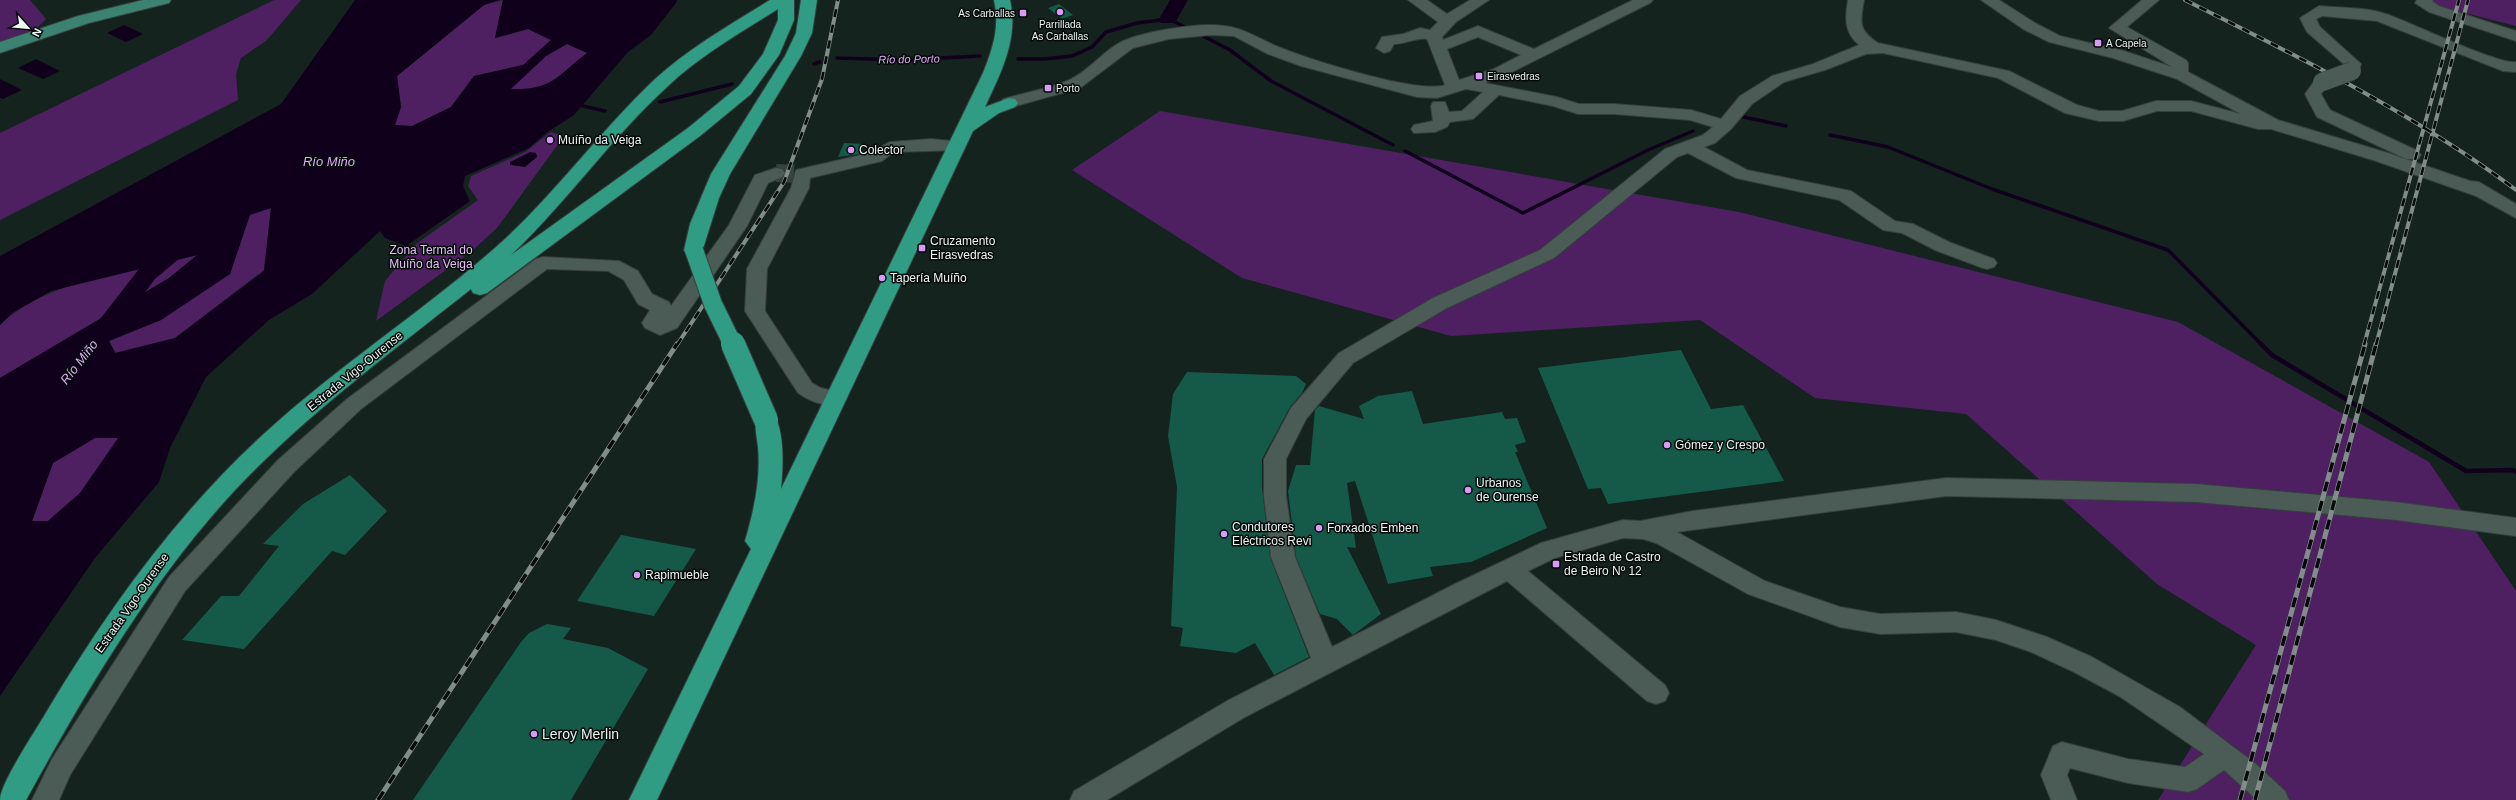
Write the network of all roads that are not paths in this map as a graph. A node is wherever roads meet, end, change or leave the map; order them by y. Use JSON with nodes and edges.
{"nodes":[{"id":1,"x":163,"y":0,"type":"edge"},
{"id":2,"x":809,"y":0,"type":"edge"},
{"id":3,"x":1416,"y":0,"type":"edge"},
{"id":4,"x":1481,"y":0,"type":"edge"},
{"id":5,"x":1646,"y":0,"type":"edge"},
{"id":6,"x":1856,"y":0,"type":"edge"},
{"id":7,"x":1989,"y":0,"type":"edge"},
{"id":8,"x":2151,"y":0,"type":"edge"},
{"id":9,"x":2425,"y":0,"type":"edge"},
{"id":10,"x":779,"y":2,"type":"edge"},
{"id":11,"x":1001,"y":4,"type":"edge"},
{"id":12,"x":1447,"y":22,"type":"junction"},
{"id":13,"x":2516,"y":36,"type":"edge"},
{"id":14,"x":1437,"y":42,"type":"junction"},
{"id":15,"x":0,"y":48,"type":"edge"},
{"id":16,"x":1384,"y":48,"type":"dead end"},
{"id":17,"x":1874,"y":48,"type":"junction"},
{"id":18,"x":1534,"y":55,"type":"junction"},
{"id":19,"x":2516,"y":67,"type":"edge"},
{"id":20,"x":2183,"y":76,"type":"junction"},
{"id":21,"x":1461,"y":86,"type":"junction"},
{"id":22,"x":1495,"y":90,"type":"junction"},
{"id":23,"x":1437,"y":93,"type":"junction"},
{"id":24,"x":980,"y":96,"type":"junction"},
{"id":25,"x":1009,"y":103,"type":"junction"},
{"id":26,"x":1442,"y":118,"type":"junction"},
{"id":27,"x":2272,"y":124,"type":"junction"},
{"id":28,"x":1726,"y":125,"type":"junction"},
{"id":29,"x":1420,"y":129,"type":"dead end"},
{"id":30,"x":960,"y":138,"type":"junction"},
{"id":31,"x":1689,"y":146,"type":"junction"},
{"id":32,"x":776,"y":173,"type":"tunnel mouth"},
{"id":33,"x":2486,"y":193,"type":"junction"},
{"id":34,"x":2516,"y":212,"type":"edge"},
{"id":35,"x":1987,"y":263,"type":"dead end"},
{"id":36,"x":835,"y":398,"type":"junction"},
{"id":37,"x":2516,"y":527,"type":"edge"},
{"id":38,"x":1643,"y":530,"type":"junction"},
{"id":39,"x":1509,"y":569,"type":"junction"},
{"id":40,"x":737,"y":605,"type":"junction"},
{"id":41,"x":116,"y":626,"type":"junction"},
{"id":42,"x":1326,"y":663,"type":"junction"},
{"id":43,"x":1656,"y":693,"type":"dead end"},
{"id":44,"x":2225,"y":755,"type":"junction"},
{"id":45,"x":11,"y":800,"type":"edge"},
{"id":46,"x":45,"y":800,"type":"edge"},
{"id":47,"x":643,"y":800,"type":"edge"},
{"id":48,"x":1083,"y":800,"type":"edge"},
{"id":49,"x":2064,"y":800,"type":"edge"},
{"id":50,"x":2276,"y":800,"type":"edge"}],
"edges":[{"from":1,"to":15,"type":"main road"},
{"from":2,"to":40,"type":"highway","bridge":true},
{"from":3,"to":12,"type":"street"},
{"from":4,"to":12,"type":"street"},
{"from":5,"to":18,"type":"street"},
{"from":6,"to":17,"type":"street"},
{"from":7,"to":20,"type":"street"},
{"from":8,"to":20,"type":"street"},
{"from":9,"to":13,"type":"street"},
{"from":10,"to":41,"type":"highway","name":"Estrada Vigo-Ourense"},
{"from":10,"to":41,"type":"highway"},
{"from":11,"to":24,"type":"highway"},
{"from":12,"to":14,"type":"street"},
{"from":14,"to":16,"type":"street"},
{"from":14,"to":18,"type":"street"},
{"from":14,"to":21,"type":"street"},
{"from":17,"to":27,"type":"street"},
{"from":17,"to":28,"type":"street"},
{"from":18,"to":21,"type":"street"},
{"from":19,"to":33,"type":"street","bridge":true},
{"from":20,"to":27,"type":"street"},
{"from":21,"to":22,"type":"street"},
{"from":21,"to":23,"type":"street"},
{"from":22,"to":26,"type":"street"},
{"from":22,"to":28,"type":"street"},
{"from":23,"to":25,"type":"street"},
{"from":23,"to":26,"type":"street"},
{"from":24,"to":25,"type":"highway"},
{"from":24,"to":30,"type":"highway"},
{"from":25,"to":30,"type":"highway"},
{"from":26,"to":29,"type":"street"},
{"from":27,"to":33,"type":"street"},
{"from":28,"to":31,"type":"street"},
{"from":30,"to":36,"type":"highway"},
{"from":30,"to":36,"type":"street"},
{"from":31,"to":35,"type":"street"},
{"from":31,"to":42,"type":"street"},
{"from":32,"to":46,"type":"street"},
{"from":33,"to":34,"type":"street"},
{"from":36,"to":40,"type":"highway"},
{"from":37,"to":38,"type":"street"},
{"from":38,"to":39,"type":"street"},
{"from":38,"to":44,"type":"street"},
{"from":39,"to":42,"type":"street"},
{"from":39,"to":43,"type":"street"},
{"from":40,"to":47,"type":"highway"},
{"from":41,"to":45,"type":"highway","name":"Estrada Vigo-Ourense"},
{"from":42,"to":48,"type":"street"},
{"from":44,"to":49,"type":"street"},
{"from":44,"to":50,"type":"street"}]}
